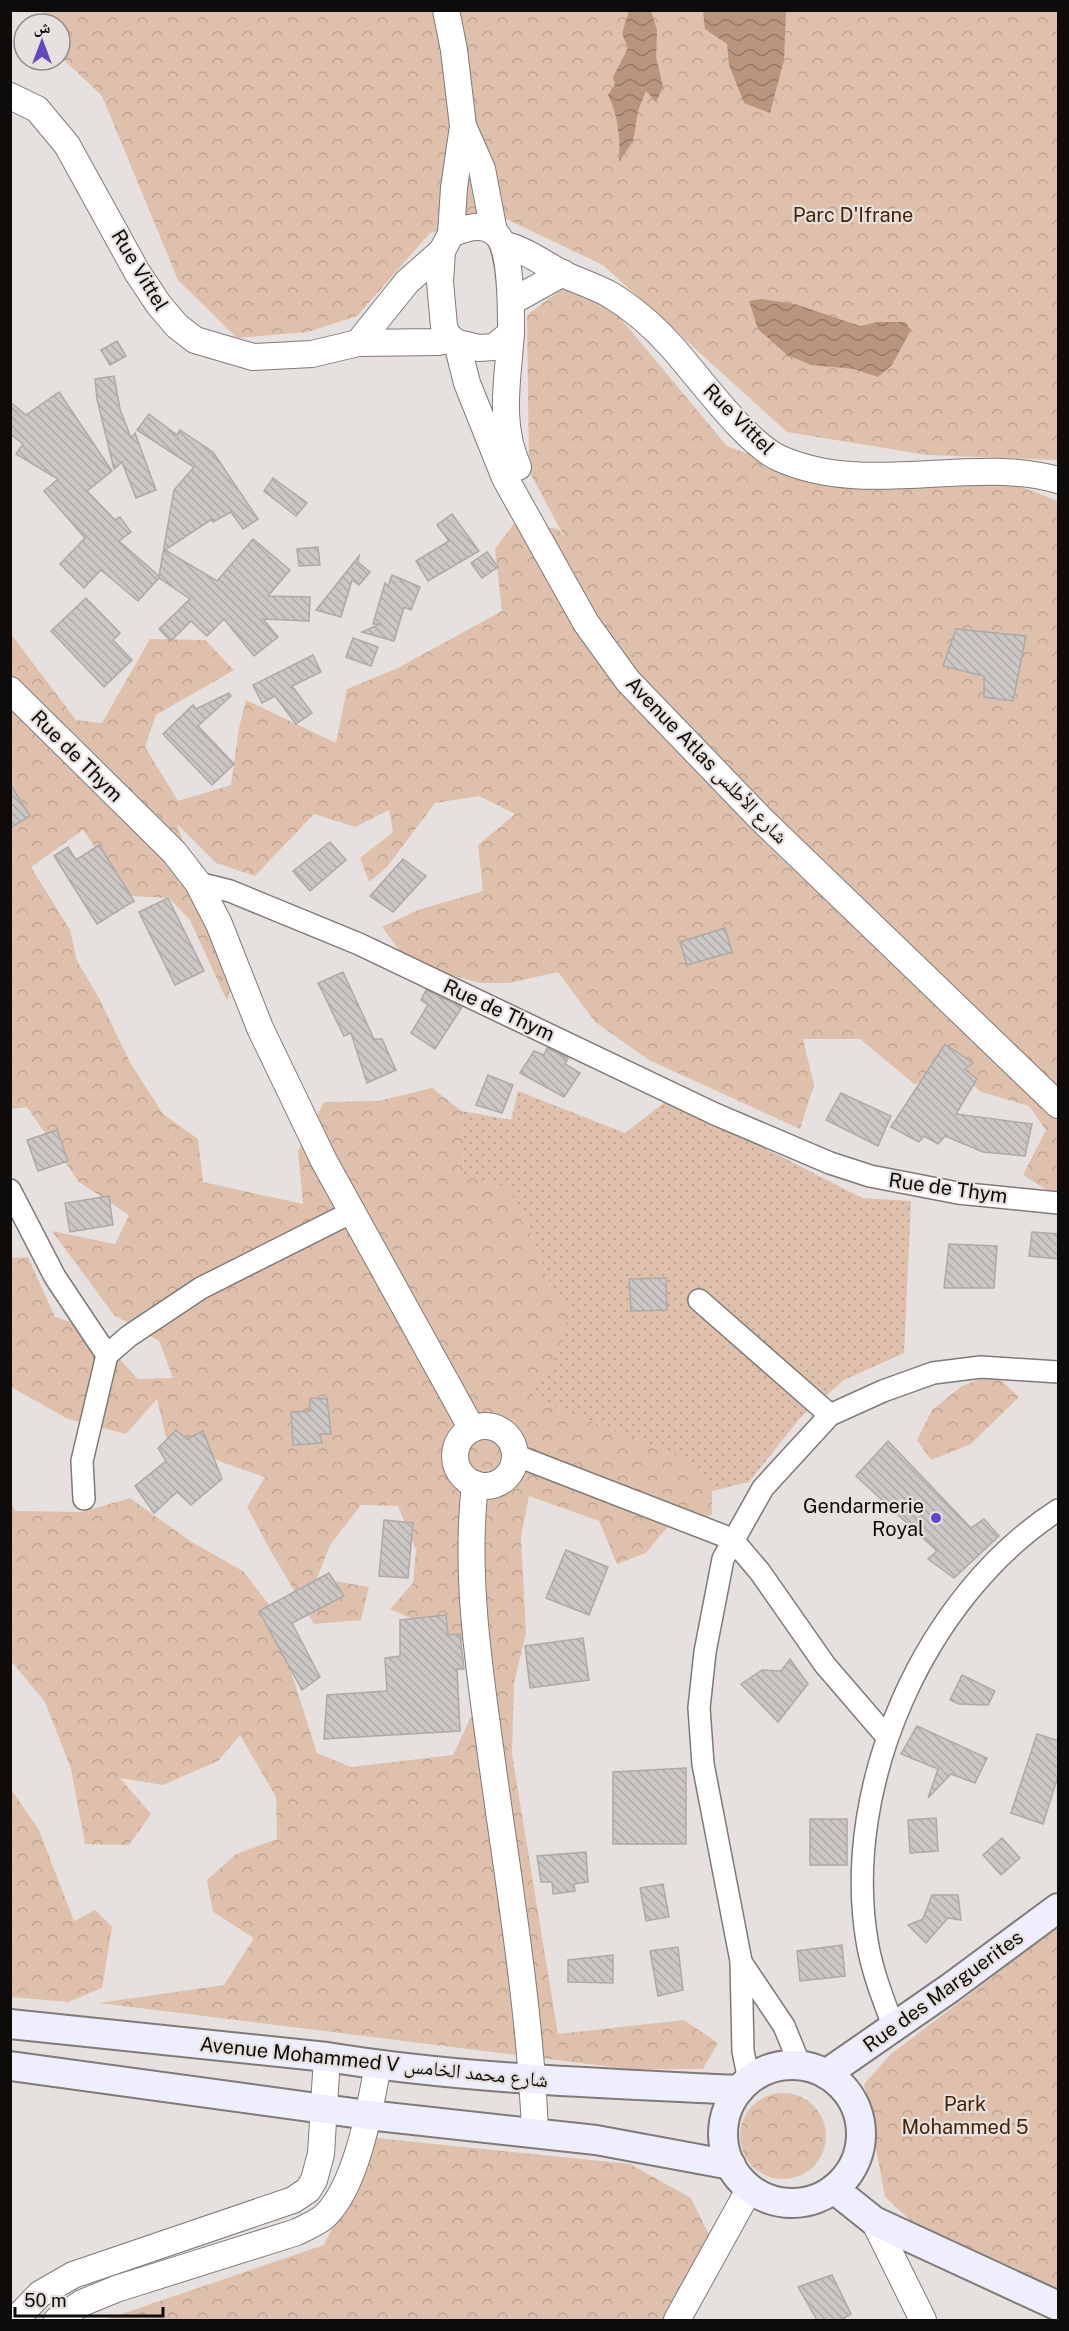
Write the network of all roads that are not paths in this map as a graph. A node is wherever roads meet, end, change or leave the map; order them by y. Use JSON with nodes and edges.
{"nodes":[{"id":1,"x":446,"y":10,"type":"edge"},
{"id":2,"x":10,"y":96,"type":"edge"},
{"id":3,"x":463,"y":126,"type":"junction"},
{"id":4,"x":498,"y":238,"type":"junction"},
{"id":5,"x":447,"y":243,"type":"junction"},
{"id":6,"x":563,"y":273,"type":"junction"},
{"id":7,"x":511,"y":302,"type":"junction"},
{"id":8,"x":511,"y":333,"type":"junction"},
{"id":9,"x":454,"y":341,"type":"junction"},
{"id":10,"x":358,"y":343,"type":"junction"},
{"id":11,"x":1059,"y":480,"type":"edge"},
{"id":12,"x":10,"y":690,"type":"edge"},
{"id":13,"x":198,"y":883,"type":"junction"},
{"id":14,"x":1059,"y":1089,"type":"edge"},
{"id":15,"x":1059,"y":1105,"type":"edge"},
{"id":16,"x":10,"y":1190,"type":"edge"},
{"id":17,"x":1059,"y":1203,"type":"edge"},
{"id":18,"x":354,"y":1211,"type":"junction"},
{"id":19,"x":699,"y":1300,"type":"dead end"},
{"id":20,"x":107,"y":1355,"type":"junction"},
{"id":21,"x":1059,"y":1372,"type":"edge"},
{"id":22,"x":830,"y":1415,"type":"junction"},
{"id":23,"x":472,"y":1429,"type":"junction"},
{"id":24,"x":515,"y":1455,"type":"junction"},
{"id":25,"x":475,"y":1484,"type":"junction"},
{"id":26,"x":84,"y":1499,"type":"dead end"},
{"id":27,"x":1059,"y":1510,"type":"edge"},
{"id":28,"x":732,"y":1539,"type":"junction"},
{"id":29,"x":887,"y":1737,"type":"junction"},
{"id":30,"x":1059,"y":1908,"type":"edge"},
{"id":31,"x":741,"y":1961,"type":"junction"},
{"id":32,"x":10,"y":2024,"type":"edge"},
{"id":33,"x":894,"y":2028,"type":"junction"},
{"id":34,"x":327,"y":2057,"type":"junction"},
{"id":35,"x":378,"y":2065,"type":"junction"},
{"id":36,"x":10,"y":2066,"type":"edge"},
{"id":37,"x":813,"y":2069,"type":"junction"},
{"id":38,"x":533,"y":2080,"type":"junction"},
{"id":39,"x":744,"y":2085,"type":"junction"},
{"id":40,"x":324,"y":2109,"type":"junction"},
{"id":41,"x":368,"y":2115,"type":"junction"},
{"id":42,"x":535,"y":2132,"type":"junction"},
{"id":43,"x":731,"y":2165,"type":"junction"},
{"id":44,"x":750,"y":2188,"type":"junction"},
{"id":45,"x":834,"y":2189,"type":"junction"},
{"id":46,"x":874,"y":2221,"type":"junction"},
{"id":47,"x":1059,"y":2306,"type":"edge"},
{"id":48,"x":15,"y":2320,"type":"edge"},
{"id":49,"x":57,"y":2320,"type":"edge"},
{"id":50,"x":677,"y":2320,"type":"edge"},
{"id":51,"x":923,"y":2320,"type":"edge"}],
"edges":[{"from":1,"to":3,"type":"street"},
{"from":2,"to":10,"type":"street","name":"Rue Vittel"},
{"from":3,"to":4,"type":"street","name":"Avenue Atlas شارع الأطلس"},
{"from":3,"to":5,"type":"street","name":"Avenue Atlas شارع الأطلس"},
{"from":4,"to":5,"type":"street","name":"Rue Vittel"},
{"from":4,"to":6,"type":"street","name":"Rue Vittel"},
{"from":4,"to":7,"type":"street","name":"Avenue Atlas شارع الأطلس"},
{"from":5,"to":9,"type":"street","name":"Avenue Atlas شارع الأطلس"},
{"from":5,"to":10,"type":"street"},
{"from":6,"to":7,"type":"street"},
{"from":6,"to":11,"type":"street","name":"Rue Vittel"},
{"from":7,"to":8,"type":"street","name":"Avenue Atlas شارع الأطلس"},
{"from":8,"to":9,"type":"street","name":"Rue Vittel"},
{"from":8,"to":14,"type":"street","name":"Avenue Atlas شارع الأطلس"},
{"from":9,"to":10,"type":"street","name":"Rue Vittel"},
{"from":9,"to":15,"type":"street","name":"Avenue Atlas شارع الأطلس"},
{"from":12,"to":13,"type":"street","name":"Rue de Thym"},
{"from":13,"to":17,"type":"street","name":"Rue de Thym"},
{"from":13,"to":18,"type":"street"},
{"from":16,"to":20,"type":"street"},
{"from":18,"to":20,"type":"street"},
{"from":18,"to":23,"type":"street"},
{"from":19,"to":22,"type":"street"},
{"from":20,"to":26,"type":"street"},
{"from":21,"to":22,"type":"street"},
{"from":22,"to":28,"type":"street"},
{"from":23,"to":24,"type":"street"},
{"from":23,"to":25,"type":"street"},
{"from":24,"to":25,"type":"street"},
{"from":24,"to":28,"type":"street"},
{"from":25,"to":38,"type":"street"},
{"from":27,"to":29,"type":"street"},
{"from":28,"to":29,"type":"street"},
{"from":28,"to":31,"type":"street"},
{"from":29,"to":33,"type":"street"},
{"from":30,"to":33,"type":"main road","name":"Rue des Marguerites"},
{"from":31,"to":37,"type":"street"},
{"from":31,"to":39,"type":"street"},
{"from":32,"to":34,"type":"main road","name":"Avenue Mohammed V شارع محمد الخامس"},
{"from":33,"to":37,"type":"main road","name":"Rue des Marguerites"},
{"from":34,"to":35,"type":"main road","name":"Avenue Mohammed V شارع محمد الخامس"},
{"from":34,"to":40,"type":"street"},
{"from":35,"to":38,"type":"main road","name":"Avenue Mohammed V شارع محمد الخامس"},
{"from":35,"to":41,"type":"street"},
{"from":36,"to":40,"type":"main road"},
{"from":37,"to":39,"type":"main road"},
{"from":37,"to":45,"type":"main road"},
{"from":38,"to":39,"type":"main road","name":"Avenue Mohammed V شارع محمد الخامس"},
{"from":38,"to":42,"type":"street"},
{"from":39,"to":43,"type":"main road"},
{"from":40,"to":41,"type":"main road"},
{"from":40,"to":48,"type":"street"},
{"from":41,"to":42,"type":"main road"},
{"from":41,"to":49,"type":"street"},
{"from":42,"to":43,"type":"main road"},
{"from":43,"to":44,"type":"main road"},
{"from":44,"to":45,"type":"main road"},
{"from":44,"to":50,"type":"street"},
{"from":45,"to":46,"type":"main road"},
{"from":46,"to":47,"type":"main road"},
{"from":46,"to":51,"type":"street"}]}
